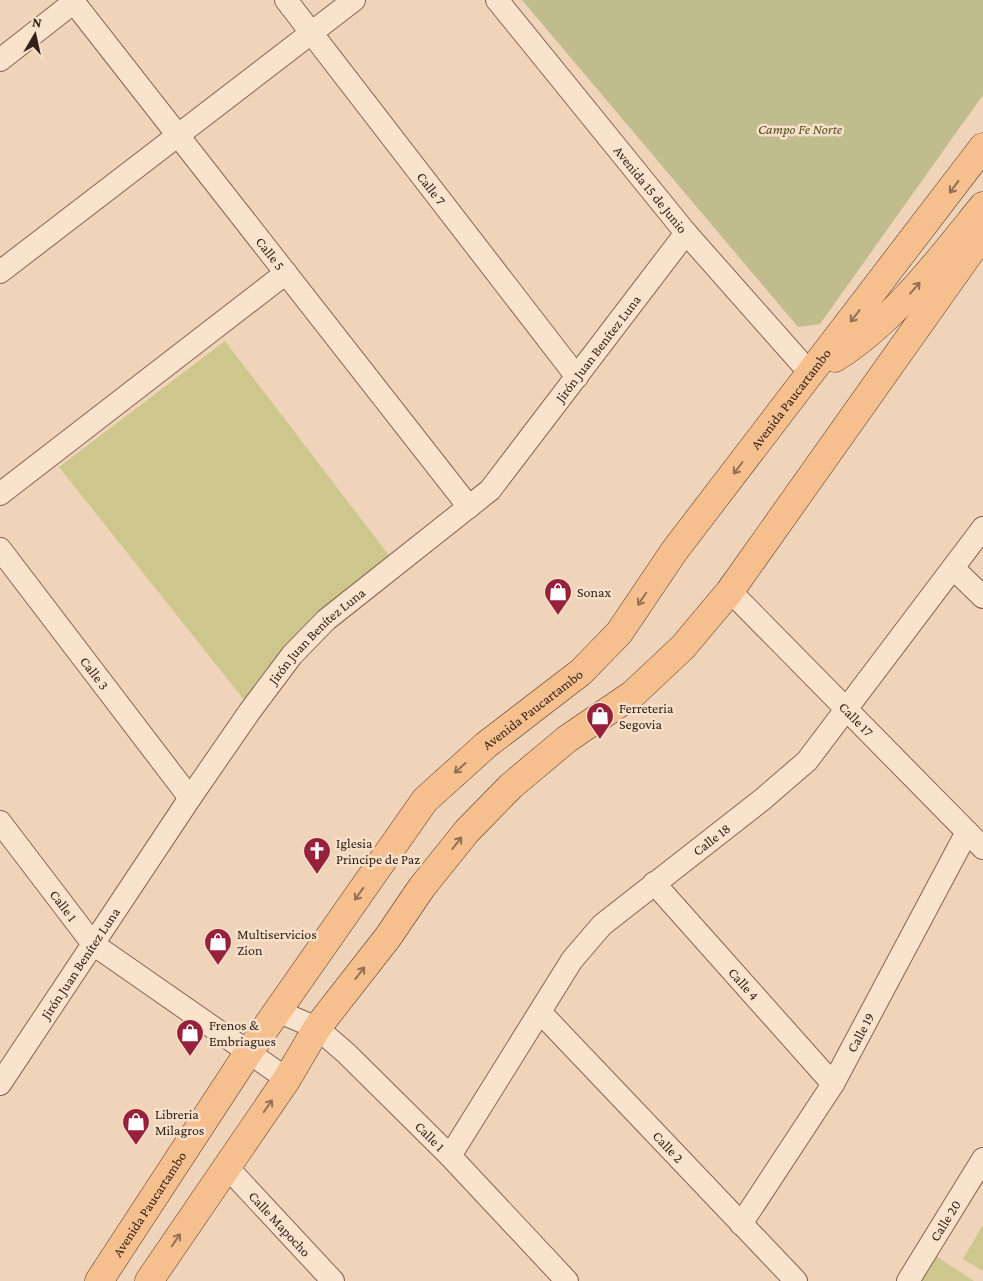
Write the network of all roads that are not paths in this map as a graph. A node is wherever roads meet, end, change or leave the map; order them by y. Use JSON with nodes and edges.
{"nodes":[{"id":1,"x":286,"y":0,"type":"edge"},
{"id":2,"x":354,"y":0,"type":"edge"},
{"id":3,"x":496,"y":0,"type":"edge"},
{"id":4,"x":73,"y":1,"type":"edge"},
{"id":5,"x":311,"y":33,"type":"junction"},
{"id":6,"x":0,"y":60,"type":"edge"},
{"id":7,"x":178,"y":136,"type":"junction"},
{"id":8,"x":983,"y":147,"type":"edge"},
{"id":9,"x":983,"y":206,"type":"edge"},
{"id":10,"x":686,"y":233,"type":"junction"},
{"id":11,"x":983,"y":234,"type":"edge"},
{"id":12,"x":0,"y":272,"type":"edge"},
{"id":13,"x":286,"y":273,"type":"junction"},
{"id":14,"x":810,"y":374,"type":"junction"},
{"id":15,"x":577,"y":377,"type":"junction"},
{"id":16,"x":0,"y":494,"type":"edge"},
{"id":17,"x":469,"y":507,"type":"junction"},
{"id":18,"x":983,"y":528,"type":"edge"},
{"id":19,"x":0,"y":550,"type":"edge"},
{"id":20,"x":954,"y":569,"type":"junction"},
{"id":21,"x":730,"y":590,"type":"junction"},
{"id":22,"x":983,"y":597,"type":"edge"},
{"id":23,"x":848,"y":710,"type":"junction"},
{"id":24,"x":190,"y":798,"type":"junction"},
{"id":25,"x":0,"y":822,"type":"edge"},
{"id":26,"x":967,"y":832,"type":"junction"},
{"id":27,"x":983,"y":848,"type":"edge"},
{"id":28,"x":654,"y":883,"type":"junction"},
{"id":29,"x":93,"y":944,"type":"junction"},
{"id":30,"x":277,"y":1011,"type":"junction"},
{"id":31,"x":540,"y":1012,"type":"junction"},
{"id":32,"x":317,"y":1028,"type":"junction"},
{"id":33,"x":248,"y":1053,"type":"junction"},
{"id":34,"x":287,"y":1079,"type":"junction"},
{"id":35,"x":0,"y":1084,"type":"edge"},
{"id":36,"x":833,"y":1084,"type":"junction"},
{"id":37,"x":450,"y":1156,"type":"junction"},
{"id":38,"x":983,"y":1159,"type":"edge"},
{"id":39,"x":226,"y":1166,"type":"junction"},
{"id":40,"x":741,"y":1224,"type":"junction"},
{"id":41,"x":99,"y":1281,"type":"edge"},
{"id":42,"x":149,"y":1281,"type":"edge"},
{"id":43,"x":333,"y":1281,"type":"edge"},
{"id":44,"x":567,"y":1281,"type":"edge"},
{"id":45,"x":796,"y":1281,"type":"edge"},
{"id":46,"x":908,"y":1281,"type":"edge"}],
"edges":[{"from":1,"to":5,"type":"street","name":"Calle 7"},
{"from":2,"to":5,"type":"street"},
{"from":3,"to":10,"type":"street","name":"Avenida 15 de Junio"},
{"from":4,"to":6,"type":"street"},
{"from":4,"to":7,"type":"street","name":"Calle 5"},
{"from":5,"to":7,"type":"street"},
{"from":5,"to":15,"type":"street","name":"Calle 7"},
{"from":7,"to":12,"type":"street"},
{"from":7,"to":13,"type":"street","name":"Calle 5"},
{"from":8,"to":14,"type":"main road","name":"Avenida Paucartambo","one_way":true},
{"from":14,"to":9,"type":"main road","one_way":true},
{"from":10,"to":14,"type":"street","name":"Avenida 15 de Junio"},
{"from":10,"to":15,"type":"street","name":"Jirón Juan Benítez Luna"},
{"from":11,"to":21,"type":"main road"},
{"from":13,"to":16,"type":"street"},
{"from":13,"to":17,"type":"street","name":"Calle 5"},
{"from":14,"to":30,"type":"main road","name":"Avenida Paucartambo","one_way":true},
{"from":15,"to":17,"type":"street","name":"Jirón Juan Benítez Luna"},
{"from":17,"to":24,"type":"street","name":"Jirón Juan Benítez Luna"},
{"from":18,"to":20,"type":"street","name":"Calle 18"},
{"from":19,"to":24,"type":"street","name":"Calle 3"},
{"from":20,"to":22,"type":"street"},
{"from":20,"to":23,"type":"street","name":"Calle 18"},
{"from":21,"to":23,"type":"street","name":"Calle 17"},
{"from":32,"to":21,"type":"main road","one_way":true},
{"from":23,"to":26,"type":"street","name":"Calle 17"},
{"from":23,"to":28,"type":"street","name":"Calle 18"},
{"from":24,"to":29,"type":"street","name":"Jirón Juan Benítez Luna"},
{"from":25,"to":29,"type":"street","name":"Calle 1"},
{"from":26,"to":27,"type":"street","name":"Calle 17"},
{"from":26,"to":36,"type":"street","name":"Calle 19"},
{"from":28,"to":31,"type":"street","name":"Calle 18"},
{"from":28,"to":36,"type":"street","name":"Calle 4"},
{"from":29,"to":33,"type":"street","name":"Calle 1"},
{"from":29,"to":35,"type":"street","name":"Jirón Juan Benítez Luna"},
{"from":30,"to":32,"type":"street","name":"Calle 1"},
{"from":30,"to":33,"type":"main road","name":"Avenida Paucartambo"},
{"from":31,"to":37,"type":"street","name":"Calle 18"},
{"from":31,"to":40,"type":"street","name":"Calle 2"},
{"from":32,"to":34,"type":"main road"},
{"from":32,"to":37,"type":"street","name":"Calle 1"},
{"from":33,"to":34,"type":"street","name":"Calle 1"},
{"from":33,"to":41,"type":"main road","name":"Avenida Paucartambo"},
{"from":39,"to":34,"type":"main road","one_way":true},
{"from":36,"to":40,"type":"street","name":"Calle 19"},
{"from":37,"to":44,"type":"street","name":"Calle 1"},
{"from":38,"to":46,"type":"street","name":"Calle 20"},
{"from":42,"to":39,"type":"main road","one_way":true},
{"from":39,"to":43,"type":"street","name":"Calle Mapocho"},
{"from":40,"to":45,"type":"street","name":"Calle 2"}]}
